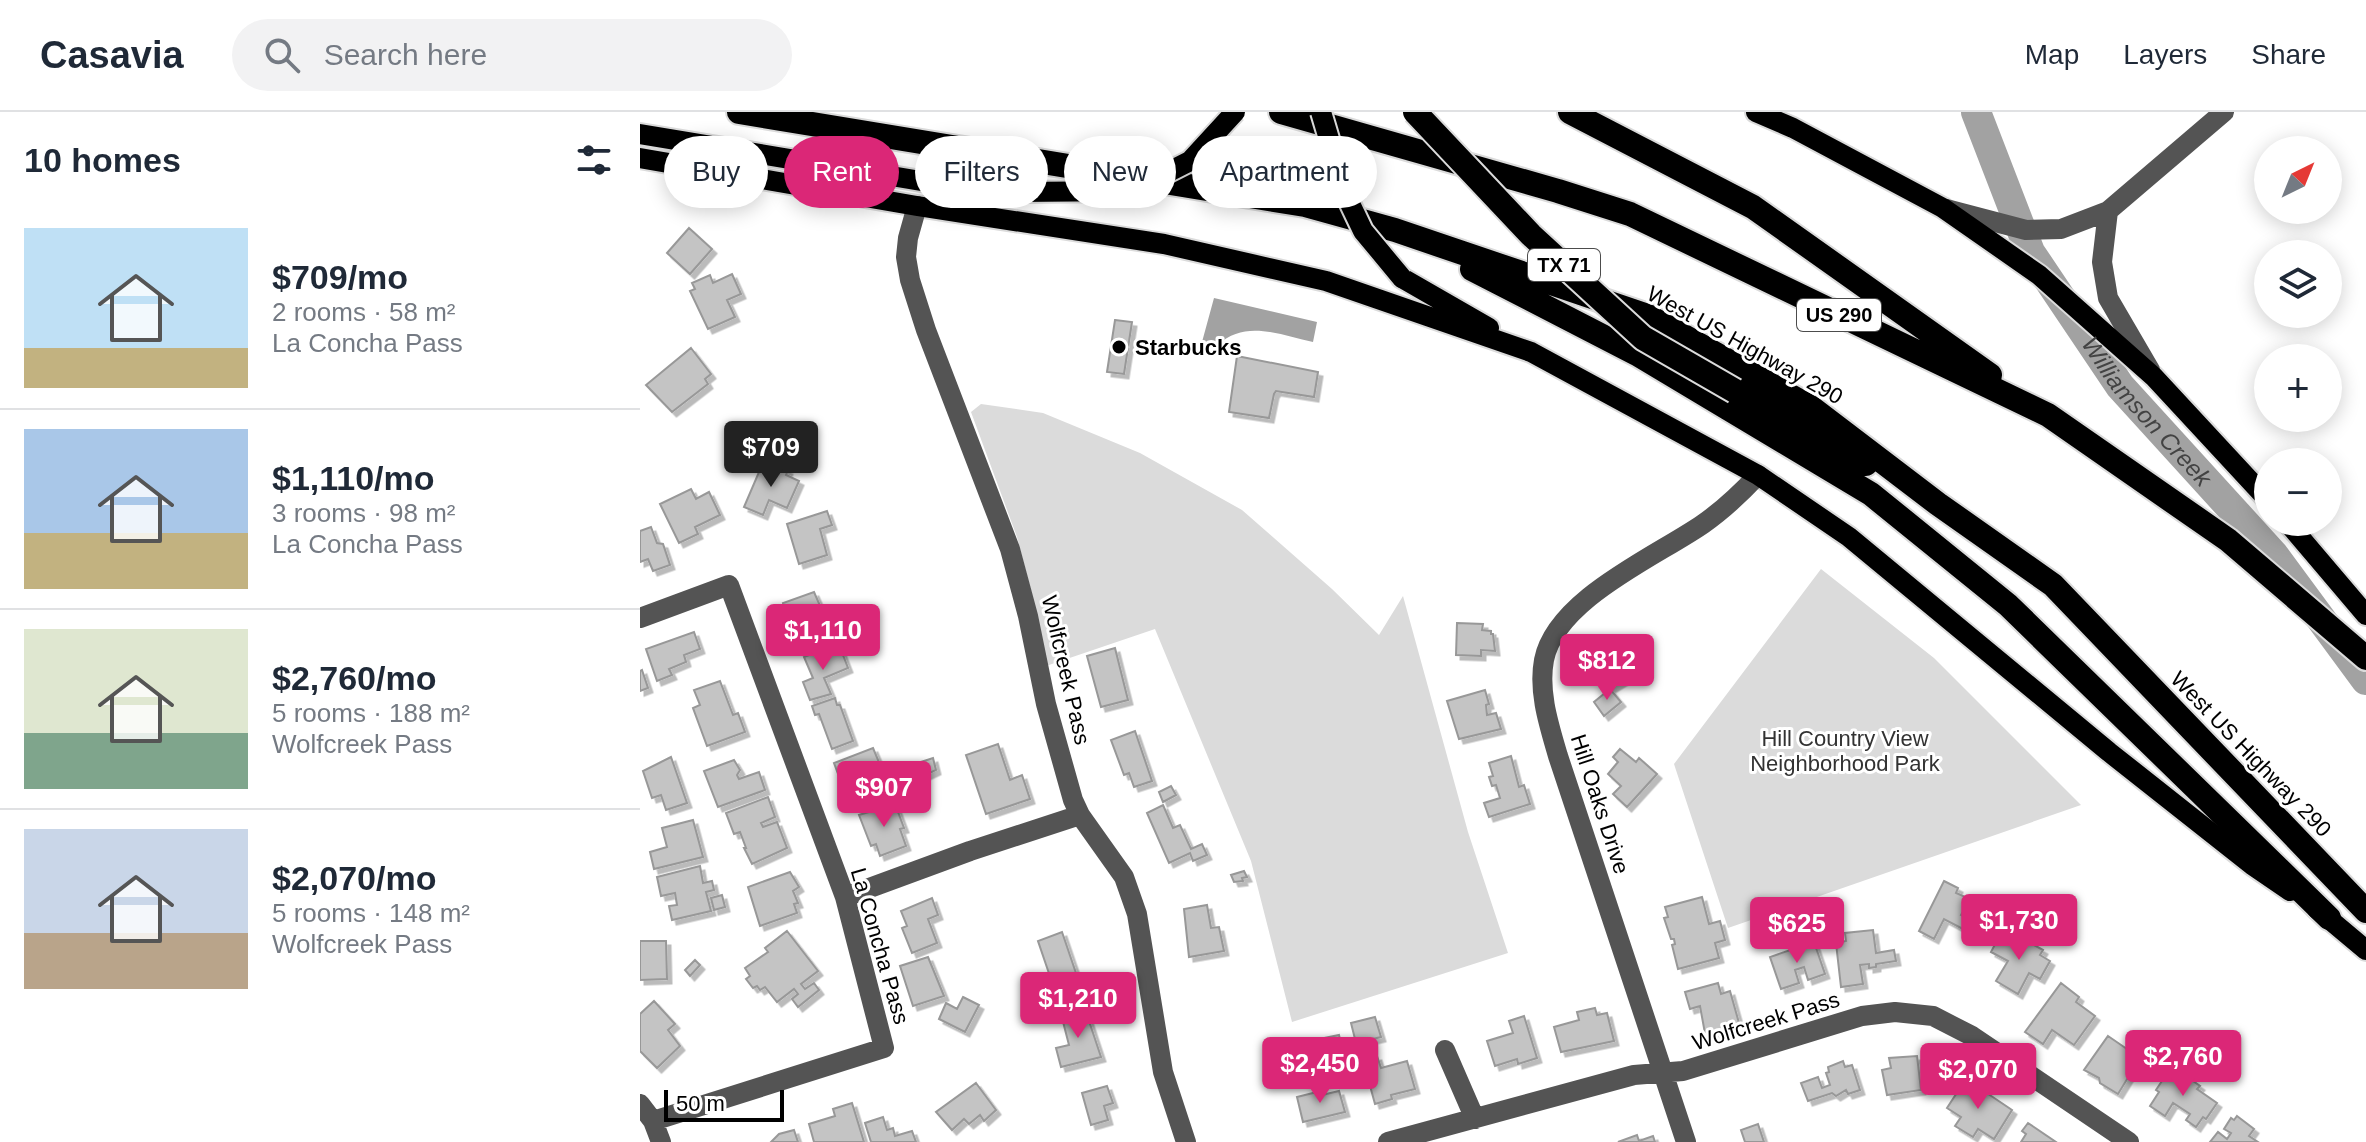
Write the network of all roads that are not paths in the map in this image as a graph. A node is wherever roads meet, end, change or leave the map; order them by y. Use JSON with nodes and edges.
{"nodes":[{"id":1,"x":739,"y":112,"type":"edge"},
{"id":2,"x":1235,"y":112,"type":"edge"},
{"id":3,"x":1281,"y":112,"type":"edge"},
{"id":4,"x":1321,"y":112,"type":"edge"},
{"id":5,"x":1415,"y":112,"type":"edge"},
{"id":6,"x":1570,"y":112,"type":"edge"},
{"id":7,"x":1756,"y":112,"type":"edge"},
{"id":8,"x":2224,"y":112,"type":"edge"},
{"id":9,"x":640,"y":134,"type":"edge"},
{"id":10,"x":640,"y":158,"type":"edge"},
{"id":11,"x":915,"y":206,"type":"edge"},
{"id":12,"x":916,"y":208,"type":"edge"},
{"id":13,"x":930,"y":208,"type":"edge"},
{"id":14,"x":1943,"y":208,"type":"junction"},
{"id":15,"x":2108,"y":211,"type":"junction"},
{"id":16,"x":1395,"y":230,"type":"junction"},
{"id":17,"x":1531,"y":352,"type":"junction"},
{"id":18,"x":2154,"y":377,"type":"junction"},
{"id":19,"x":2048,"y":415,"type":"junction"},
{"id":20,"x":1758,"y":475,"type":"junction"},
{"id":21,"x":2254,"y":485,"type":"edge"},
{"id":22,"x":1938,"y":504,"type":"junction"},
{"id":23,"x":2299,"y":536,"type":"edge"},
{"id":24,"x":2366,"y":615,"type":"edge"},
{"id":25,"x":640,"y":618,"type":"edge"},
{"id":26,"x":2366,"y":658,"type":"edge"},
{"id":27,"x":1080,"y":815,"type":"junction"},
{"id":28,"x":845,"y":897,"type":"junction"},
{"id":29,"x":2366,"y":911,"type":"edge"},
{"id":30,"x":2329,"y":918,"type":"junction"},
{"id":31,"x":2366,"y":950,"type":"edge"},
{"id":32,"x":1445,"y":1050,"type":"dead end"},
{"id":33,"x":1662,"y":1073,"type":"junction"},
{"id":34,"x":640,"y":1104,"type":"edge"},
{"id":35,"x":1475,"y":1119,"type":"junction"},
{"id":36,"x":653,"y":1121,"type":"junction"},
{"id":37,"x":661,"y":1142,"type":"edge"},
{"id":38,"x":1186,"y":1142,"type":"edge"},
{"id":39,"x":1388,"y":1142,"type":"edge"},
{"id":40,"x":1686,"y":1142,"type":"edge"},
{"id":41,"x":2129,"y":1142,"type":"edge"}],
"edges":[{"from":1,"to":16,"type":"highway","name":"West US Highway 290"},
{"from":2,"to":9,"type":"main road","bridge":true},
{"from":3,"to":19,"type":"highway","number":"US 290"},
{"from":4,"to":17,"type":"main road","bridge":true},
{"from":5,"to":22,"type":"highway","number":"TX 71","bridge":true},
{"from":6,"to":19,"type":"highway"},
{"from":7,"to":14,"type":"main road"},
{"from":8,"to":15,"type":"street"},
{"from":10,"to":11,"type":"main road"},
{"from":12,"to":27,"type":"street","name":"Wolfcreek Pass"},
{"from":13,"to":17,"type":"main road"},
{"from":14,"to":15,"type":"street"},
{"from":14,"to":18,"type":"main road"},
{"from":15,"to":18,"type":"street"},
{"from":16,"to":22,"type":"highway","name":"West US Highway 290"},
{"from":16,"to":30,"type":"highway"},
{"from":17,"to":20,"type":"main road"},
{"from":18,"to":21,"type":"main road"},
{"from":19,"to":26,"type":"highway","number":"US 290"},
{"from":20,"to":30,"type":"main road"},
{"from":20,"to":33,"type":"street","name":"Hill Oaks Drive"},
{"from":22,"to":29,"type":"highway","name":"West US Highway 290"},
{"from":23,"to":24,"type":"main road"},
{"from":25,"to":28,"type":"street","name":"La Concha Pass"},
{"from":27,"to":28,"type":"street"},
{"from":27,"to":38,"type":"street","name":"Wolfcreek Pass"},
{"from":28,"to":36,"type":"street","name":"La Concha Pass"},
{"from":30,"to":31,"type":"main road"},
{"from":32,"to":35,"type":"street"},
{"from":33,"to":35,"type":"street","name":"Wolfcreek Pass"},
{"from":33,"to":40,"type":"street","name":"Hill Oaks Drive"},
{"from":33,"to":41,"type":"street","name":"Wolfcreek Pass"},
{"from":34,"to":36,"type":"street"},
{"from":35,"to":39,"type":"street","name":"Wolfcreek Pass"},
{"from":36,"to":37,"type":"street"}]}
